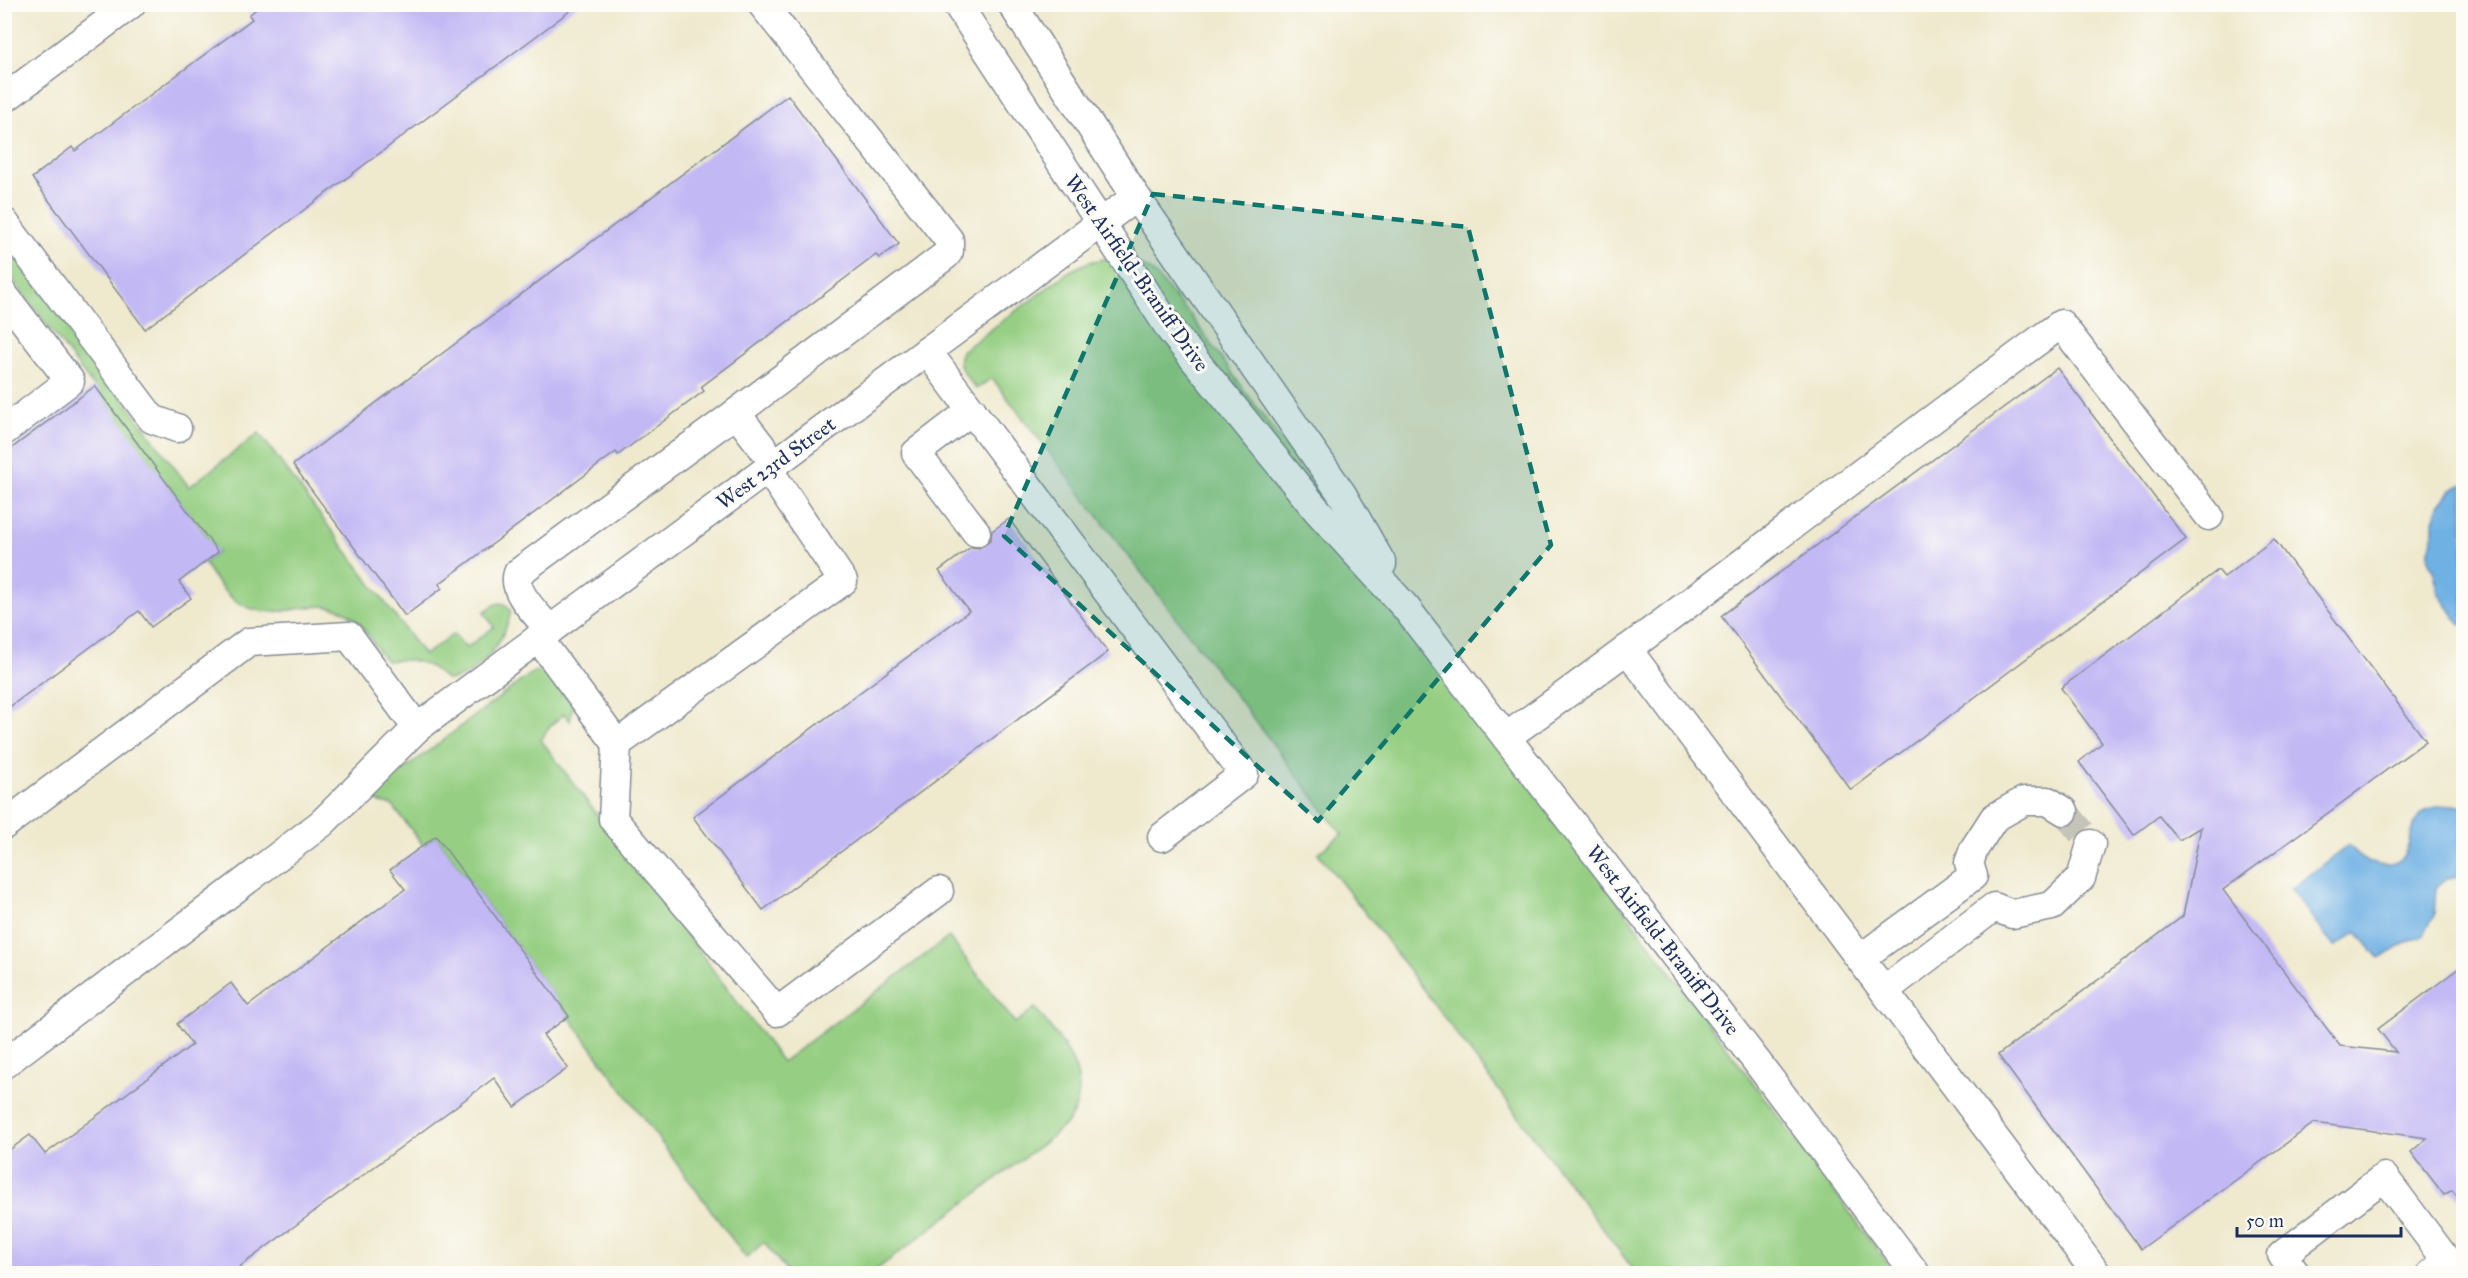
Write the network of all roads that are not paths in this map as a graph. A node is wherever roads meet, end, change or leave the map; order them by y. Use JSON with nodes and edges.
{"nodes":[{"id":1,"x":131,"y":4,"type":"edge"},
{"id":2,"x":762,"y":4,"type":"edge"},
{"id":3,"x":957,"y":4,"type":"edge"},
{"id":4,"x":1012,"y":4,"type":"edge"},
{"id":5,"x":4,"y":99,"type":"edge"},
{"id":6,"x":1136,"y":197,"type":"junction"},
{"id":7,"x":4,"y":222,"type":"edge"},
{"id":8,"x":1101,"y":224,"type":"junction"},
{"id":9,"x":4,"y":295,"type":"edge"},
{"id":10,"x":927,"y":351,"type":"junction"},
{"id":11,"x":972,"y":410,"type":"junction"},
{"id":12,"x":736,"y":413,"type":"junction"},
{"id":13,"x":177,"y":428,"type":"dead end"},
{"id":14,"x":4,"y":431,"type":"edge"},
{"id":15,"x":772,"y":466,"type":"junction"},
{"id":16,"x":2209,"y":516,"type":"dead end"},
{"id":17,"x":976,"y":532,"type":"dead end"},
{"id":18,"x":1406,"y":608,"type":"junction"},
{"id":19,"x":544,"y":634,"type":"junction"},
{"id":20,"x":1627,"y":649,"type":"junction"},
{"id":21,"x":417,"y":728,"type":"junction"},
{"id":22,"x":1506,"y":737,"type":"junction"},
{"id":23,"x":617,"y":744,"type":"junction"},
{"id":24,"x":2064,"y":810,"type":"tunnel mouth"},
{"id":25,"x":4,"y":825,"type":"edge"},
{"id":26,"x":1162,"y":837,"type":"dead end"},
{"id":27,"x":2091,"y":844,"type":"dead end"},
{"id":28,"x":939,"y":891,"type":"dead end"},
{"id":29,"x":1861,"y":958,"type":"junction"},
{"id":30,"x":1885,"y":990,"type":"junction"},
{"id":31,"x":4,"y":1064,"type":"edge"},
{"id":32,"x":1916,"y":1274,"type":"edge"},
{"id":33,"x":2097,"y":1274,"type":"edge"},
{"id":34,"x":2296,"y":1274,"type":"edge"},
{"id":35,"x":2431,"y":1274,"type":"edge"}],
"edges":[{"from":1,"to":5,"type":"street"},
{"from":2,"to":12,"type":"street"},
{"from":3,"to":8,"type":"street","name":"West Airfield-Braniff Drive"},
{"from":4,"to":6,"type":"street","name":"West Airfield-Braniff Drive"},
{"from":6,"to":8,"type":"street","name":"West 23rd Street"},
{"from":6,"to":18,"type":"street","name":"West Airfield-Braniff Drive"},
{"from":7,"to":13,"type":"street"},
{"from":8,"to":10,"type":"street","name":"West 23rd Street"},
{"from":8,"to":18,"type":"street","name":"West Airfield-Braniff Drive"},
{"from":9,"to":14,"type":"street"},
{"from":10,"to":11,"type":"street"},
{"from":10,"to":15,"type":"street","name":"West 23rd Street"},
{"from":11,"to":17,"type":"street"},
{"from":11,"to":26,"type":"street"},
{"from":12,"to":15,"type":"street"},
{"from":12,"to":19,"type":"street"},
{"from":15,"to":19,"type":"street","name":"West 23rd Street"},
{"from":15,"to":23,"type":"street"},
{"from":16,"to":20,"type":"street"},
{"from":18,"to":22,"type":"street","name":"West Airfield-Braniff Drive"},
{"from":19,"to":21,"type":"street","name":"West 23rd Street"},
{"from":19,"to":23,"type":"street"},
{"from":20,"to":22,"type":"street"},
{"from":20,"to":29,"type":"street"},
{"from":21,"to":25,"type":"street"},
{"from":21,"to":31,"type":"street","name":"West 23rd Street"},
{"from":22,"to":32,"type":"street","name":"West Airfield-Braniff Drive"},
{"from":23,"to":28,"type":"street"},
{"from":24,"to":29,"type":"street"},
{"from":27,"to":30,"type":"street"},
{"from":29,"to":30,"type":"street"},
{"from":30,"to":33,"type":"street"},
{"from":34,"to":35,"type":"street"}]}
